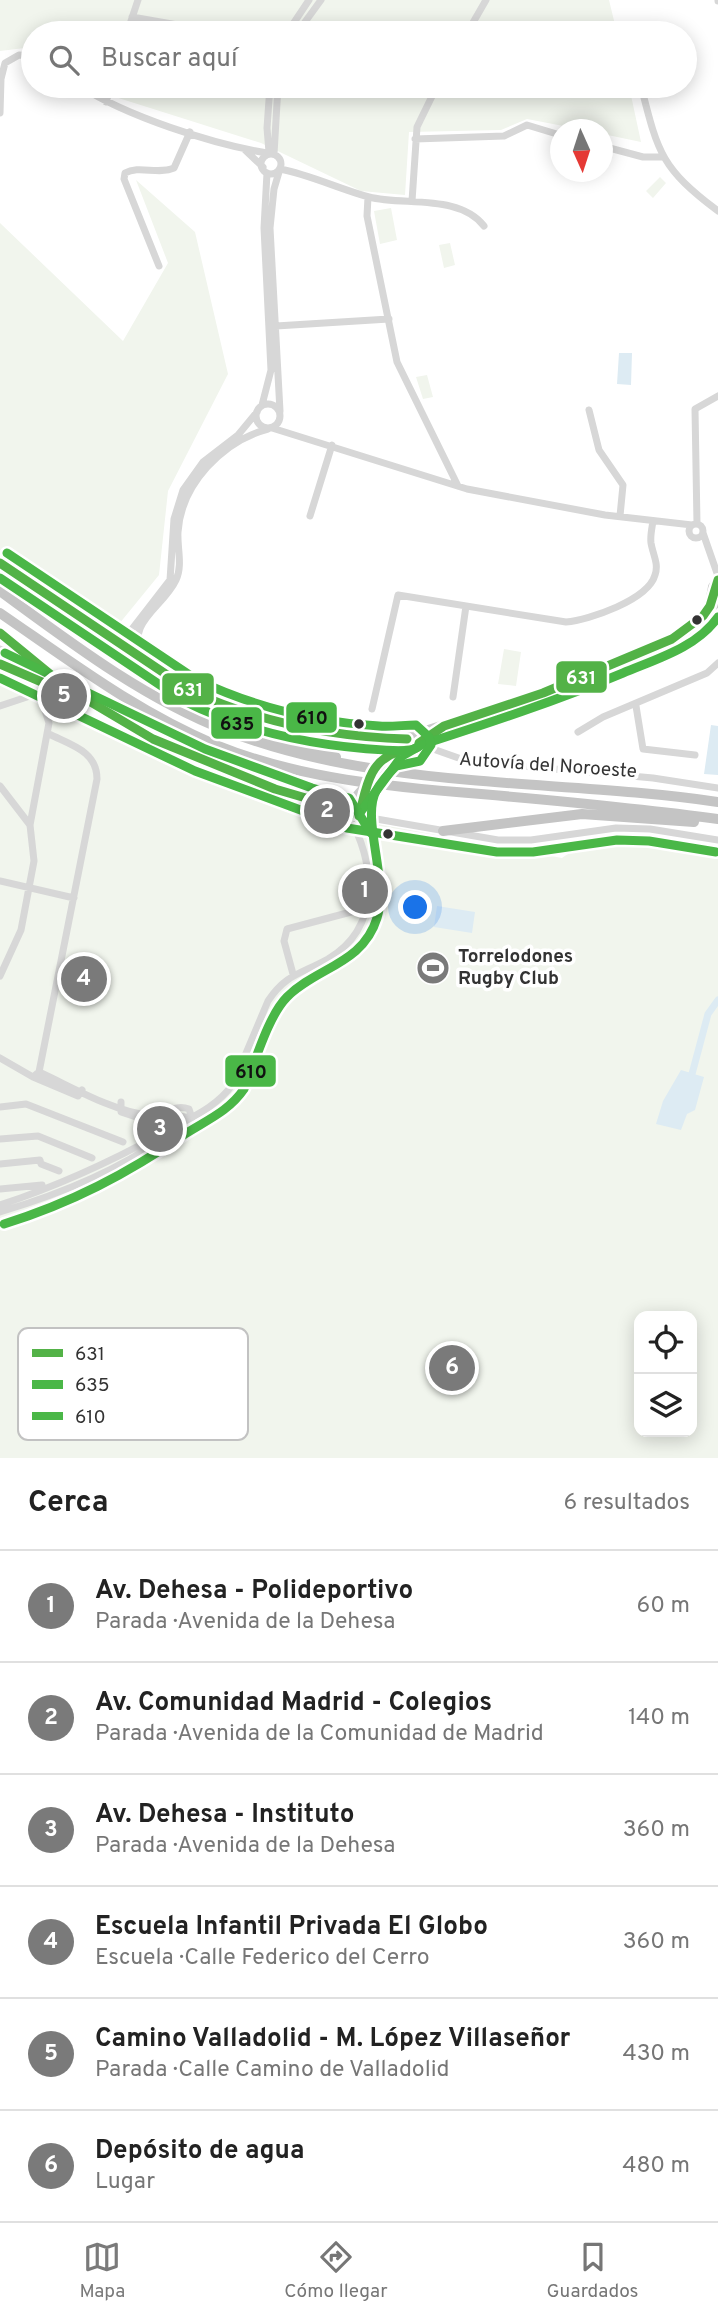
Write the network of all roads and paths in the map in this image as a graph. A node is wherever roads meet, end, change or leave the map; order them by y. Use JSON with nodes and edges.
{"nodes":[{"id":1,"x":138,"y":0,"type":"edge"},
{"id":2,"x":309,"y":0,"type":"edge"},
{"id":3,"x":321,"y":0,"type":"edge"},
{"id":4,"x":486,"y":0,"type":"edge"},
{"id":5,"x":132,"y":17,"type":"junction"},
{"id":6,"x":131,"y":21,"type":"edge"},
{"id":7,"x":155,"y":21,"type":"edge"},
{"id":8,"x":295,"y":21,"type":"edge"},
{"id":9,"x":306,"y":21,"type":"edge"},
{"id":10,"x":474,"y":21,"type":"edge"},
{"id":11,"x":21,"y":55,"type":"edge"},
{"id":12,"x":99,"y":98,"type":"edge"},
{"id":13,"x":107,"y":98,"type":"edge"},
{"id":14,"x":269,"y":98,"type":"edge"},
{"id":15,"x":277,"y":98,"type":"edge"},
{"id":16,"x":432,"y":98,"type":"edge"},
{"id":17,"x":645,"y":98,"type":"edge"},
{"id":18,"x":106,"y":102,"type":"junction"},
{"id":19,"x":0,"y":114,"type":"edge"},
{"id":20,"x":190,"y":132,"type":"junction"},
{"id":21,"x":550,"y":132,"type":"edge"},
{"id":22,"x":415,"y":139,"type":"junction"},
{"id":23,"x":244,"y":149,"type":"junction"},
{"id":24,"x":613,"y":149,"type":"edge"},
{"id":25,"x":270,"y":153,"type":"junction"},
{"id":26,"x":663,"y":157,"type":"junction"},
{"id":27,"x":265,"y":170,"type":"junction"},
{"id":28,"x":280,"y":171,"type":"junction"},
{"id":29,"x":368,"y":197,"type":"junction"},
{"id":30,"x":412,"y":201,"type":"junction"},
{"id":31,"x":718,"y":211,"type":"edge"},
{"id":32,"x":484,"y":226,"type":"dead end"},
{"id":33,"x":159,"y":265,"type":"dead end"},
{"id":34,"x":389,"y":319,"type":"junction"},
{"id":35,"x":276,"y":326,"type":"junction"},
{"id":36,"x":718,"y":397,"type":"edge"},
{"id":37,"x":259,"y":409,"type":"junction"},
{"id":38,"x":589,"y":410,"type":"dead end"},
{"id":39,"x":280,"y":415,"type":"junction"},
{"id":40,"x":270,"y":428,"type":"junction"},
{"id":41,"x":299,"y":435,"type":"junction"},
{"id":42,"x":332,"y":445,"type":"junction"},
{"id":43,"x":205,"y":464,"type":"junction"},
{"id":44,"x":448,"y":466,"type":"junction"},
{"id":45,"x":437,"y":480,"type":"junction"},
{"id":46,"x":458,"y":486,"type":"junction"},
{"id":47,"x":310,"y":516,"type":"dead end"},
{"id":48,"x":620,"y":516,"type":"junction"},
{"id":49,"x":653,"y":521,"type":"junction"},
{"id":50,"x":670,"y":523,"type":"junction"},
{"id":51,"x":695,"y":524,"type":"junction"},
{"id":52,"x":703,"y":533,"type":"junction"},
{"id":53,"x":693,"y":536,"type":"junction"},
{"id":54,"x":709,"y":552,"type":"junction"},
{"id":55,"x":0,"y":565,"type":"edge"},
{"id":56,"x":718,"y":578,"type":"edge"},
{"id":57,"x":0,"y":591,"type":"edge"},
{"id":58,"x":716,"y":598,"type":"edge"},
{"id":59,"x":466,"y":606,"type":"junction"},
{"id":60,"x":0,"y":613,"type":"edge"},
{"id":61,"x":0,"y":633,"type":"edge"},
{"id":62,"x":133,"y":634,"type":"junction"},
{"id":63,"x":114,"y":638,"type":"junction"},
{"id":64,"x":0,"y":649,"type":"edge"},
{"id":65,"x":142,"y":657,"type":"junction"},
{"id":66,"x":718,"y":663,"type":"edge"},
{"id":67,"x":0,"y":664,"type":"edge"},
{"id":68,"x":44,"y":683,"type":"junction"},
{"id":69,"x":39,"y":693,"type":"junction"},
{"id":70,"x":453,"y":696,"type":"dead end"},
{"id":71,"x":0,"y":706,"type":"edge"},
{"id":72,"x":636,"y":706,"type":"junction"},
{"id":73,"x":99,"y":709,"type":"junction"},
{"id":74,"x":372,"y":709,"type":"dead end"},
{"id":75,"x":461,"y":720,"type":"junction"},
{"id":76,"x":440,"y":728,"type":"junction"},
{"id":77,"x":578,"y":732,"type":"dead end"},
{"id":78,"x":49,"y":734,"type":"junction"},
{"id":79,"x":378,"y":739,"type":"junction"},
{"id":80,"x":407,"y":742,"type":"junction"},
{"id":81,"x":419,"y":743,"type":"junction"},
{"id":82,"x":432,"y":749,"type":"junction"},
{"id":83,"x":695,"y":755,"type":"dead end"},
{"id":84,"x":362,"y":766,"type":"junction"},
{"id":85,"x":0,"y":786,"type":"edge"},
{"id":86,"x":718,"y":788,"type":"edge"},
{"id":87,"x":718,"y":802,"type":"edge"},
{"id":88,"x":352,"y":815,"type":"junction"},
{"id":89,"x":718,"y":819,"type":"edge"},
{"id":90,"x":381,"y":820,"type":"junction"},
{"id":91,"x":30,"y":825,"type":"junction"},
{"id":92,"x":718,"y":825,"type":"edge"},
{"id":93,"x":443,"y":831,"type":"junction"},
{"id":94,"x":359,"y":835,"type":"junction"},
{"id":95,"x":718,"y":839,"type":"edge"},
{"id":96,"x":0,"y":881,"type":"edge"},
{"id":97,"x":30,"y":889,"type":"junction"},
{"id":98,"x":74,"y":898,"type":"junction"},
{"id":99,"x":366,"y":908,"type":"junction"},
{"id":100,"x":293,"y":974,"type":"junction"},
{"id":101,"x":0,"y":976,"type":"edge"},
{"id":102,"x":0,"y":1058,"type":"edge"},
{"id":103,"x":36,"y":1074,"type":"junction"},
{"id":104,"x":121,"y":1105,"type":"junction"},
{"id":105,"x":0,"y":1107,"type":"edge"},
{"id":106,"x":162,"y":1113,"type":"junction"},
{"id":107,"x":192,"y":1118,"type":"junction"},
{"id":108,"x":147,"y":1120,"type":"junction"},
{"id":109,"x":173,"y":1128,"type":"junction"},
{"id":110,"x":155,"y":1138,"type":"junction"},
{"id":111,"x":0,"y":1139,"type":"edge"},
{"id":112,"x":123,"y":1142,"type":"dead end"},
{"id":113,"x":92,"y":1158,"type":"dead end"},
{"id":114,"x":0,"y":1164,"type":"edge"},
{"id":115,"x":59,"y":1171,"type":"dead end"},
{"id":116,"x":42,"y":1185,"type":"dead end"},
{"id":117,"x":0,"y":1189,"type":"edge"},
{"id":118,"x":0,"y":1208,"type":"edge"}],
"edges":[{"from":1,"to":5,"type":"street"},
{"from":2,"to":8,"type":"street"},
{"from":3,"to":9,"type":"street"},
{"from":4,"to":10,"type":"street"},
{"from":5,"to":6,"type":"street"},
{"from":5,"to":7,"type":"street"},
{"from":11,"to":19,"type":"street"},
{"from":12,"to":18,"type":"street"},
{"from":13,"to":18,"type":"street"},
{"from":14,"to":25,"type":"street"},
{"from":15,"to":25,"type":"street"},
{"from":16,"to":22,"type":"street"},
{"from":17,"to":26,"type":"street"},
{"from":18,"to":20,"type":"street"},
{"from":20,"to":23,"type":"street"},
{"from":20,"to":33,"type":"street"},
{"from":21,"to":22,"type":"street"},
{"from":22,"to":30,"type":"street"},
{"from":23,"to":25,"type":"street"},
{"from":23,"to":27,"type":"street"},
{"from":24,"to":26,"type":"street"},
{"from":25,"to":27,"type":"street"},
{"from":25,"to":28,"type":"street"},
{"from":26,"to":31,"type":"street"},
{"from":27,"to":28,"type":"street"},
{"from":27,"to":37,"type":"street"},
{"from":28,"to":29,"type":"street"},
{"from":28,"to":35,"type":"street"},
{"from":29,"to":30,"type":"street"},
{"from":29,"to":34,"type":"street"},
{"from":30,"to":32,"type":"street"},
{"from":34,"to":35,"type":"street"},
{"from":34,"to":44,"type":"street"},
{"from":35,"to":39,"type":"street"},
{"from":36,"to":51,"type":"street"},
{"from":37,"to":39,"type":"street"},
{"from":37,"to":40,"type":"street"},
{"from":37,"to":43,"type":"street"},
{"from":38,"to":48,"type":"street"},
{"from":39,"to":40,"type":"street"},
{"from":39,"to":41,"type":"street"},
{"from":40,"to":41,"type":"street"},
{"from":40,"to":43,"type":"street"},
{"from":41,"to":42,"type":"street"},
{"from":42,"to":45,"type":"street"},
{"from":42,"to":47,"type":"street"},
{"from":43,"to":62,"type":"street"},
{"from":44,"to":45,"type":"street"},
{"from":44,"to":46,"type":"street"},
{"from":45,"to":46,"type":"street"},
{"from":46,"to":48,"type":"street"},
{"from":48,"to":49,"type":"street"},
{"from":49,"to":50,"type":"street"},
{"from":49,"to":59,"type":"street"},
{"from":50,"to":51,"type":"street"},
{"from":50,"to":53,"type":"street"},
{"from":51,"to":52,"type":"street"},
{"from":51,"to":53,"type":"street"},
{"from":52,"to":53,"type":"street"},
{"from":52,"to":54,"type":"street"},
{"from":53,"to":54,"type":"street"},
{"from":54,"to":56,"type":"street"},
{"from":55,"to":63,"type":"street"},
{"from":55,"to":84,"type":"highway"},
{"from":56,"to":58,"type":"main road"},
{"from":57,"to":84,"type":"highway","name":"Autovía del Noroeste"},
{"from":58,"to":75,"type":"main road"},
{"from":59,"to":70,"type":"street"},
{"from":59,"to":74,"type":"street"},
{"from":60,"to":89,"type":"highway","name":"Autovía del Noroeste"},
{"from":61,"to":73,"type":"street"},
{"from":62,"to":63,"type":"street"},
{"from":62,"to":65,"type":"street"},
{"from":63,"to":65,"type":"street"},
{"from":64,"to":68,"type":"street"},
{"from":65,"to":79,"type":"street"},
{"from":66,"to":72,"type":"street"},
{"from":67,"to":68,"type":"street"},
{"from":68,"to":69,"type":"street"},
{"from":68,"to":73,"type":"street"},
{"from":69,"to":71,"type":"street"},
{"from":69,"to":78,"type":"street"},
{"from":72,"to":77,"type":"street"},
{"from":72,"to":83,"type":"street"},
{"from":73,"to":88,"type":"street"},
{"from":75,"to":76,"type":"main road"},
{"from":75,"to":79,"type":"main road"},
{"from":76,"to":80,"type":"main road"},
{"from":76,"to":81,"type":"main road"},
{"from":76,"to":82,"type":"street"},
{"from":78,"to":91,"type":"street"},
{"from":78,"to":98,"type":"street"},
{"from":79,"to":80,"type":"street"},
{"from":80,"to":81,"type":"main road"},
{"from":80,"to":88,"type":"main road","bridge":true},
{"from":81,"to":82,"type":"street"},
{"from":82,"to":86,"type":"street"},
{"from":84,"to":87,"type":"highway","name":"Autovía del Noroeste"},
{"from":85,"to":91,"type":"street"},
{"from":88,"to":90,"type":"street"},
{"from":88,"to":94,"type":"street"},
{"from":90,"to":93,"type":"street"},
{"from":90,"to":94,"type":"street"},
{"from":91,"to":97,"type":"street"},
{"from":92,"to":93,"type":"highway"},
{"from":93,"to":95,"type":"street"},
{"from":94,"to":99,"type":"street"},
{"from":96,"to":97,"type":"street"},
{"from":97,"to":98,"type":"street"},
{"from":97,"to":101,"type":"street"},
{"from":98,"to":103,"type":"street"},
{"from":99,"to":100,"type":"street"},
{"from":99,"to":100,"type":"street"},
{"from":100,"to":107,"type":"street"},
{"from":102,"to":103,"type":"street"},
{"from":103,"to":104,"type":"street"},
{"from":104,"to":106,"type":"street"},
{"from":104,"to":108,"type":"street"},
{"from":105,"to":112,"type":"street"},
{"from":106,"to":107,"type":"street"},
{"from":106,"to":108,"type":"street"},
{"from":107,"to":109,"type":"street"},
{"from":108,"to":109,"type":"street"},
{"from":108,"to":110,"type":"street"},
{"from":109,"to":110,"type":"street"},
{"from":109,"to":118,"type":"street"},
{"from":110,"to":118,"type":"street"},
{"from":111,"to":113,"type":"street"},
{"from":114,"to":115,"type":"street"},
{"from":116,"to":117,"type":"street"}]}
